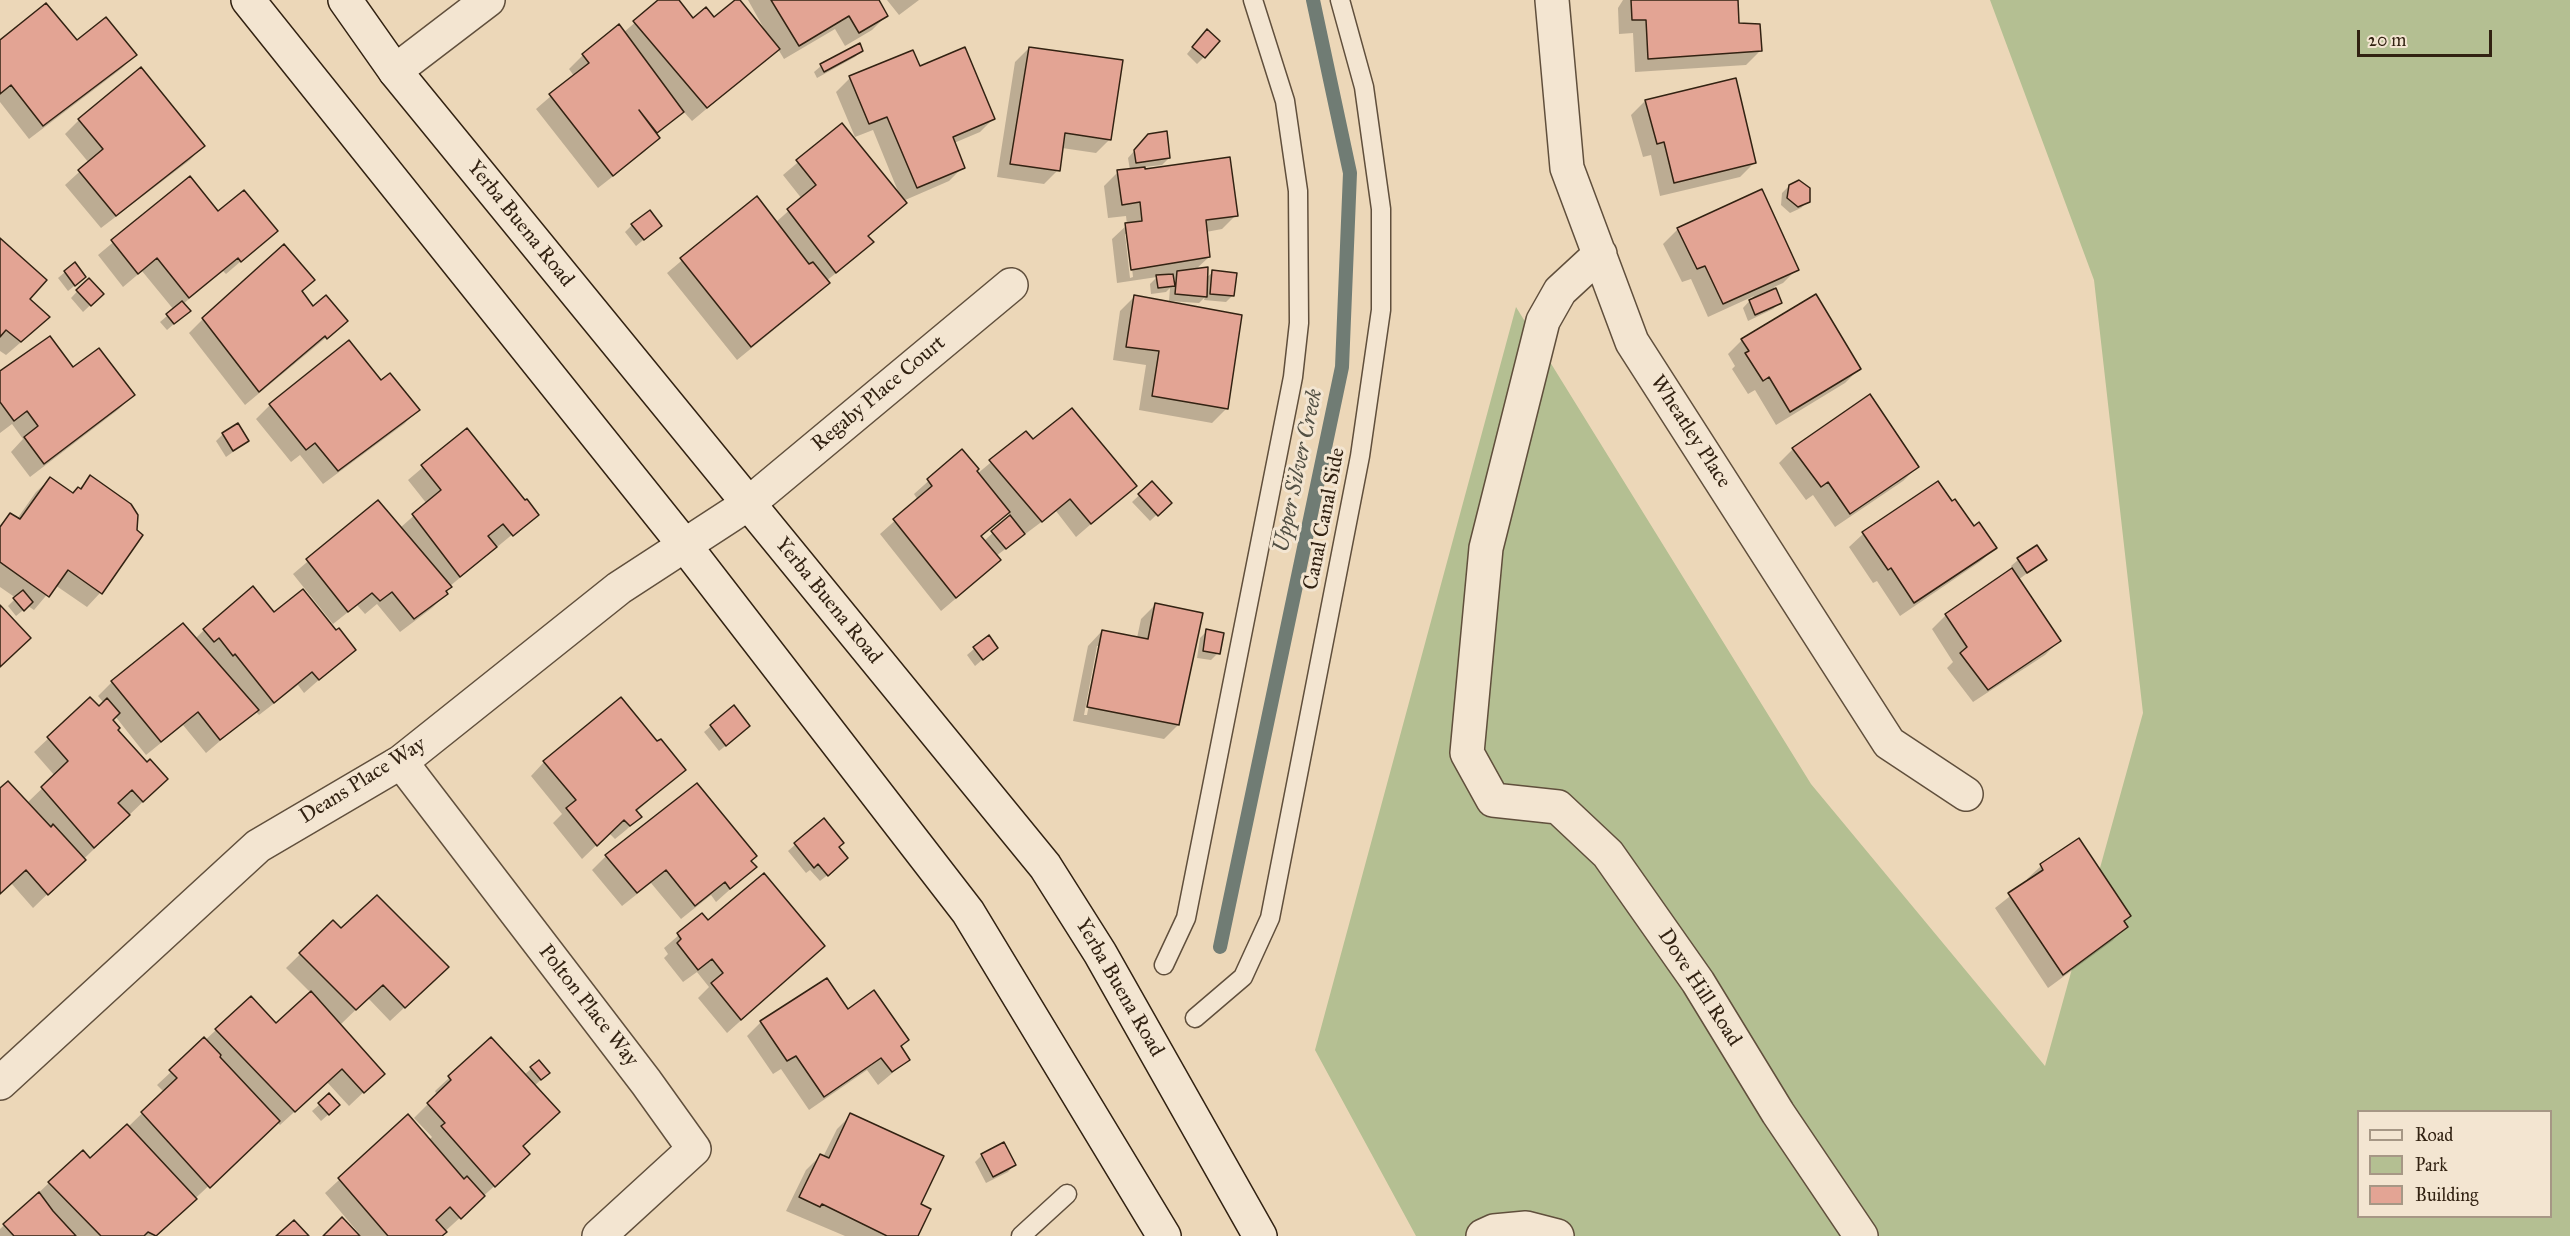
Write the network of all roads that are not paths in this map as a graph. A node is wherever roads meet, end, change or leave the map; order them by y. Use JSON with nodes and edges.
{"nodes":[{"id":1,"x":248,"y":0,"type":"edge"},
{"id":2,"x":345,"y":0,"type":"edge"},
{"id":3,"x":488,"y":0,"type":"edge"},
{"id":4,"x":1253,"y":0,"type":"edge"},
{"id":5,"x":1340,"y":0,"type":"edge"},
{"id":6,"x":1552,"y":0,"type":"edge"},
{"id":7,"x":395,"y":71,"type":"junction"},
{"id":8,"x":1600,"y":254,"type":"junction"},
{"id":9,"x":1011,"y":285,"type":"dead end"},
{"id":10,"x":748,"y":504,"type":"junction"},
{"id":11,"x":686,"y":547,"type":"junction"},
{"id":12,"x":401,"y":762,"type":"junction"},
{"id":13,"x":1966,"y":794,"type":"dead end"},
{"id":14,"x":1164,"y":965,"type":"dead end"},
{"id":15,"x":1195,"y":1018,"type":"dead end"},
{"id":16,"x":0,"y":1083,"type":"edge"},
{"id":17,"x":1066,"y":1194,"type":"dead end"},
{"id":18,"x":599,"y":1236,"type":"edge"},
{"id":19,"x":1021,"y":1236,"type":"edge"},
{"id":20,"x":1164,"y":1236,"type":"edge"},
{"id":21,"x":1260,"y":1236,"type":"edge"},
{"id":22,"x":1483,"y":1236,"type":"edge"},
{"id":23,"x":1557,"y":1236,"type":"edge"},
{"id":24,"x":1861,"y":1236,"type":"edge"}],
"edges":[{"from":1,"to":11,"type":"street"},
{"from":2,"to":7,"type":"street","name":"Yerba Buena Road"},
{"from":3,"to":7,"type":"street"},
{"from":4,"to":14,"type":"lane"},
{"from":5,"to":15,"type":"lane","name":"Canal Canal Side"},
{"from":6,"to":8,"type":"street","name":"Wheatley Place"},
{"from":7,"to":10,"type":"street","name":"Yerba Buena Road"},
{"from":8,"to":13,"type":"street","name":"Wheatley Place"},
{"from":8,"to":24,"type":"street","name":"Dove Hill Road"},
{"from":9,"to":10,"type":"street","name":"Regaby Place Court"},
{"from":10,"to":11,"type":"street","name":"Deans Place Way"},
{"from":10,"to":21,"type":"street","name":"Yerba Buena Road"},
{"from":11,"to":12,"type":"street","name":"Deans Place Way"},
{"from":11,"to":20,"type":"street"},
{"from":12,"to":16,"type":"street","name":"Deans Place Way"},
{"from":12,"to":18,"type":"street","name":"Polton Place Way"},
{"from":17,"to":19,"type":"lane"},
{"from":22,"to":23,"type":"street"}]}
